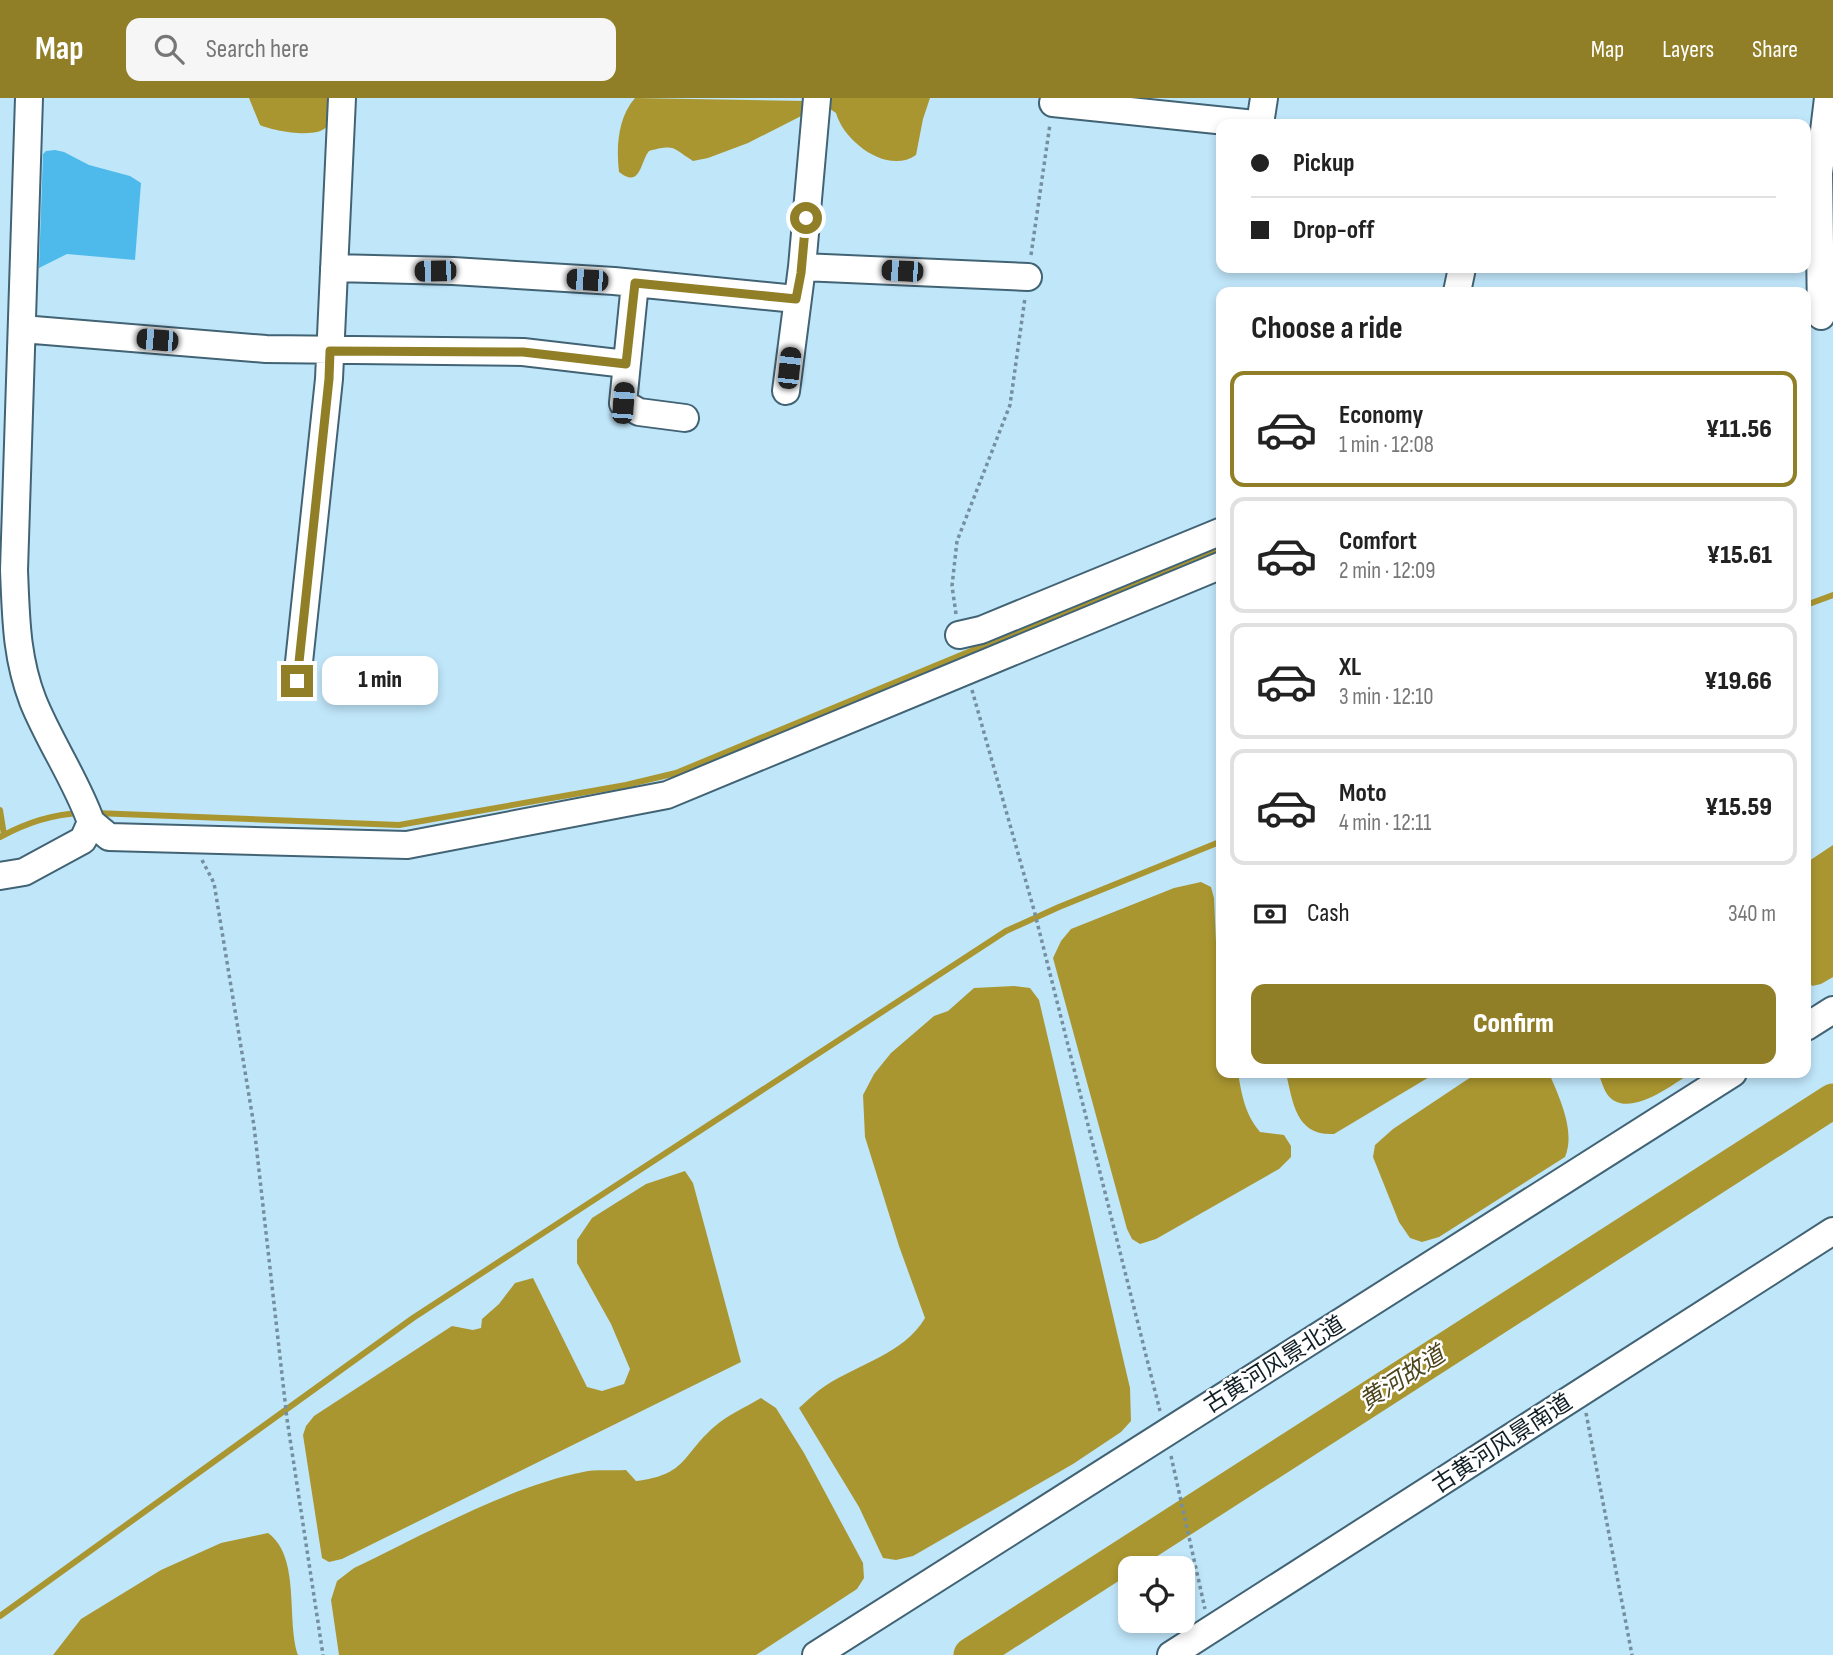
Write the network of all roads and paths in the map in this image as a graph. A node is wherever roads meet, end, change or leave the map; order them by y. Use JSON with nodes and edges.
{"nodes":[{"id":1,"x":29,"y":98,"type":"edge"},
{"id":2,"x":342,"y":98,"type":"edge"},
{"id":3,"x":817,"y":98,"type":"edge"},
{"id":4,"x":1264,"y":98,"type":"edge"},
{"id":5,"x":1828,"y":98,"type":"edge"},
{"id":6,"x":1053,"y":103,"type":"joint"},
{"id":7,"x":1259,"y":119,"type":"edge"},
{"id":8,"x":1216,"y":120,"type":"edge"},
{"id":9,"x":1812,"y":174,"type":"edge"},
{"id":10,"x":802,"y":267,"type":"junction"},
{"id":11,"x":334,"y":268,"type":"junction"},
{"id":12,"x":1028,"y":277,"type":"junction"},
{"id":13,"x":635,"y":283,"type":"junction"},
{"id":14,"x":796,"y":299,"type":"junction"},
{"id":15,"x":1820,"y":309,"type":"edge"},
{"id":16,"x":22,"y":328,"type":"junction"},
{"id":17,"x":330,"y":351,"type":"junction"},
{"id":18,"x":626,"y":364,"type":"junction"},
{"id":19,"x":786,"y":391,"type":"dead end"},
{"id":20,"x":685,"y":418,"type":"dead end"},
{"id":21,"x":1216,"y":533,"type":"edge"},
{"id":22,"x":1216,"y":567,"type":"edge"},
{"id":23,"x":959,"y":635,"type":"joint"},
{"id":24,"x":966,"y":671,"type":"junction"},
{"id":25,"x":297,"y":681,"type":"dead end"},
{"id":26,"x":88,"y":816,"type":"junction"},
{"id":27,"x":192,"y":840,"type":"junction"},
{"id":28,"x":0,"y":876,"type":"edge"},
{"id":29,"x":1833,"y":1010,"type":"edge"},
{"id":30,"x":1811,"y":1024,"type":"edge"},
{"id":31,"x":1725,"y":1078,"type":"edge"},
{"id":32,"x":1833,"y":1231,"type":"edge"},
{"id":33,"x":1576,"y":1396,"type":"junction"},
{"id":34,"x":1167,"y":1440,"type":"junction"},
{"id":35,"x":1200,"y":1588,"type":"dead end"},
{"id":36,"x":323,"y":1655,"type":"edge"},
{"id":37,"x":816,"y":1655,"type":"edge"},
{"id":38,"x":1171,"y":1655,"type":"edge"},
{"id":39,"x":1632,"y":1655,"type":"edge"}],
"edges":[{"from":1,"to":16,"type":"street"},
{"from":2,"to":11,"type":"street"},
{"from":3,"to":10,"type":"street"},
{"from":4,"to":7,"type":"street"},
{"from":5,"to":9,"type":"street"},
{"from":6,"to":8,"type":"street"},
{"from":6,"to":12,"type":"path"},
{"from":9,"to":15,"type":"street"},
{"from":10,"to":12,"type":"street"},
{"from":10,"to":14,"type":"street"},
{"from":11,"to":13,"type":"street"},
{"from":11,"to":17,"type":"street"},
{"from":12,"to":23,"type":"path"},
{"from":13,"to":14,"type":"street"},
{"from":13,"to":18,"type":"street"},
{"from":14,"to":19,"type":"street"},
{"from":16,"to":17,"type":"street"},
{"from":16,"to":26,"type":"street"},
{"from":17,"to":18,"type":"street"},
{"from":17,"to":25,"type":"street"},
{"from":18,"to":20,"type":"street"},
{"from":21,"to":23,"type":"street"},
{"from":22,"to":24,"type":"street"},
{"from":24,"to":27,"type":"street"},
{"from":24,"to":34,"type":"path"},
{"from":26,"to":27,"type":"street"},
{"from":26,"to":28,"type":"street"},
{"from":27,"to":36,"type":"path"},
{"from":29,"to":30,"type":"street"},
{"from":31,"to":34,"type":"street","name":"古黄河风景北道"},
{"from":32,"to":33,"type":"street","name":"古黄河风景南道"},
{"from":33,"to":38,"type":"street","name":"古黄河风景南道"},
{"from":33,"to":39,"type":"path"},
{"from":34,"to":35,"type":"path"},
{"from":34,"to":37,"type":"street","name":"古黄河风景北道"}]}
